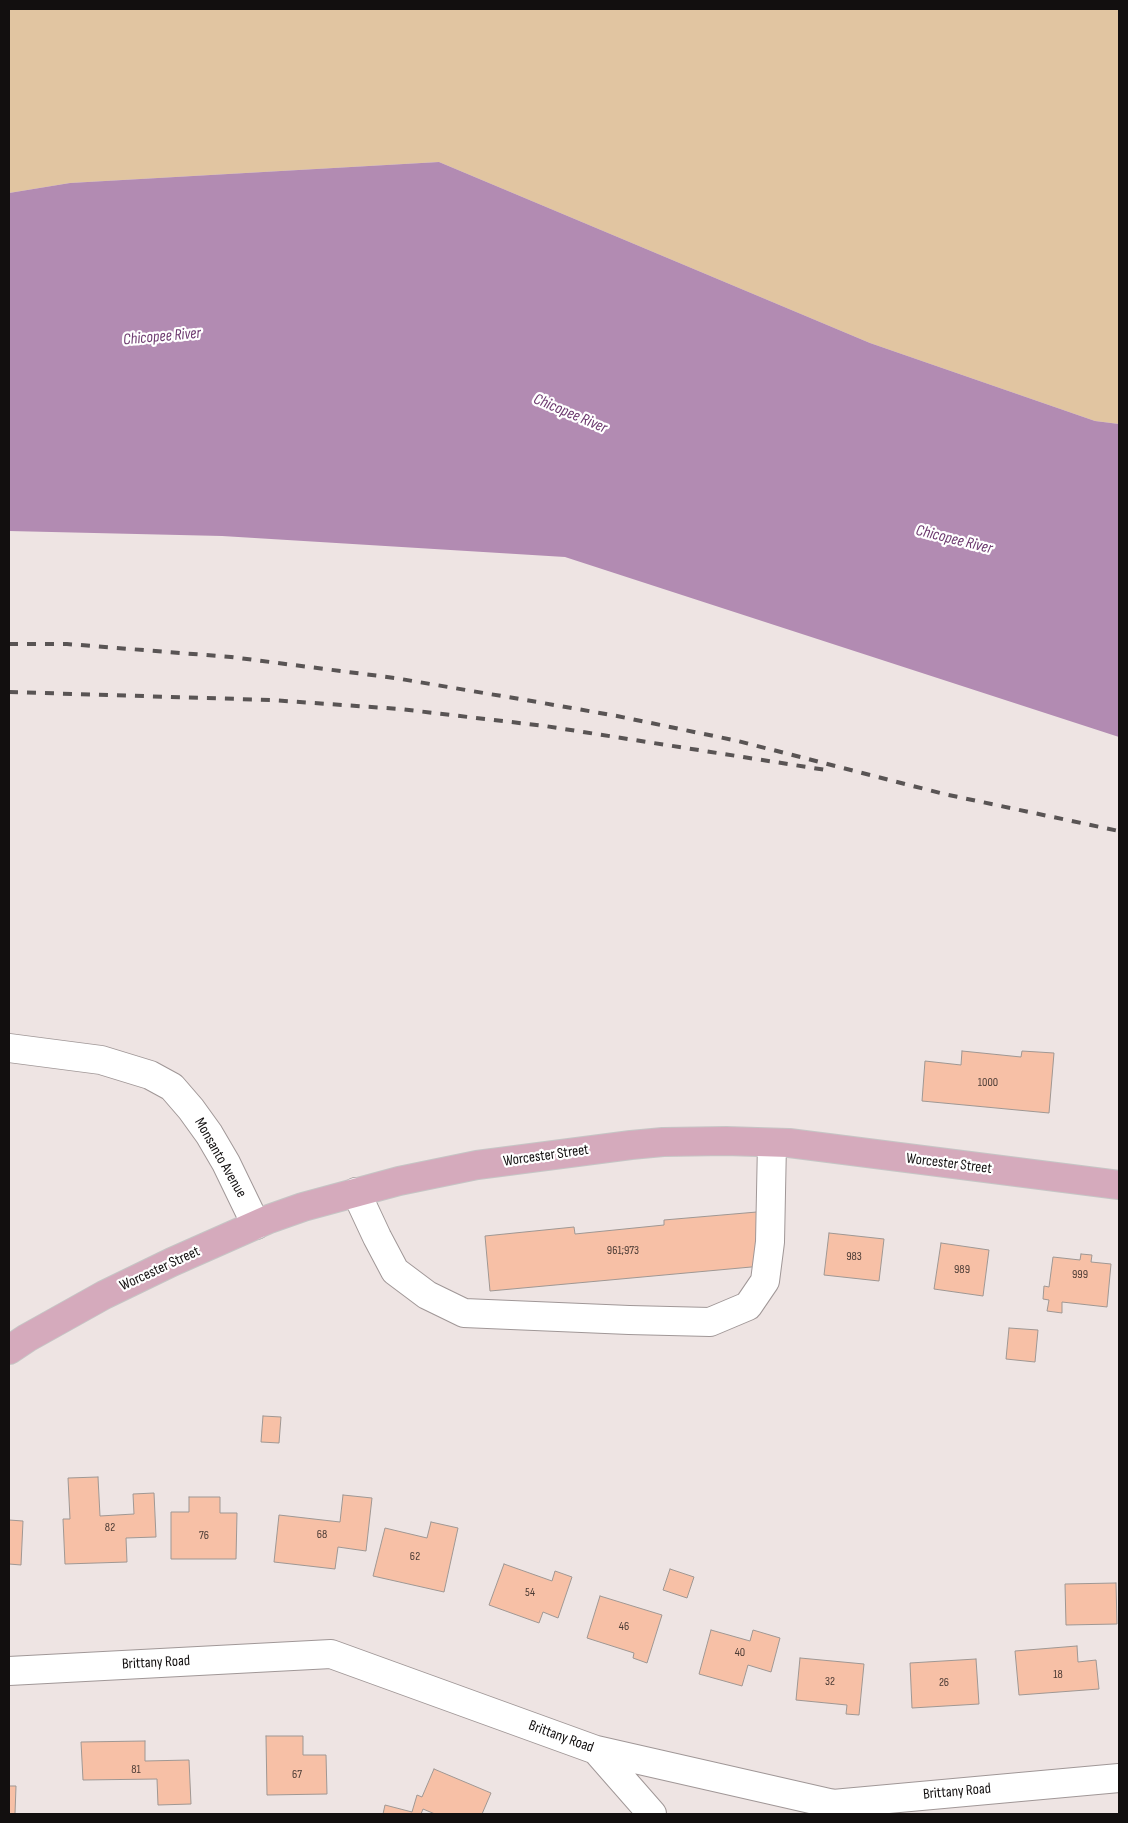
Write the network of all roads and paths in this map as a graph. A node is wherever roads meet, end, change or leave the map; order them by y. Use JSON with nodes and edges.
{"nodes":[{"id":1,"x":9,"y":1048,"type":"edge"},
{"id":2,"x":772,"y":1143,"type":"junction"},
{"id":3,"x":1119,"y":1185,"type":"edge"},
{"id":4,"x":356,"y":1192,"type":"junction"},
{"id":5,"x":256,"y":1225,"type":"junction"},
{"id":6,"x":9,"y":1350,"type":"edge"},
{"id":7,"x":9,"y":1671,"type":"edge"},
{"id":8,"x":596,"y":1750,"type":"junction"},
{"id":9,"x":1119,"y":1778,"type":"edge"},
{"id":10,"x":878,"y":1807,"type":"edge"},
{"id":11,"x":652,"y":1814,"type":"edge"}],
"edges":[{"from":1,"to":5,"type":"street","name":"Monsanto Avenue"},
{"from":2,"to":3,"type":"main road","name":"Worcester Street"},
{"from":2,"to":4,"type":"main road","name":"Worcester Street"},
{"from":2,"to":4,"type":"street"},
{"from":4,"to":5,"type":"main road","name":"Worcester Street"},
{"from":5,"to":6,"type":"main road","name":"Worcester Street"},
{"from":7,"to":8,"type":"street","name":"Brittany Road"},
{"from":8,"to":10,"type":"street","name":"Brittany Road"},
{"from":8,"to":11,"type":"street"},
{"from":9,"to":10,"type":"street","name":"Brittany Road"}]}
